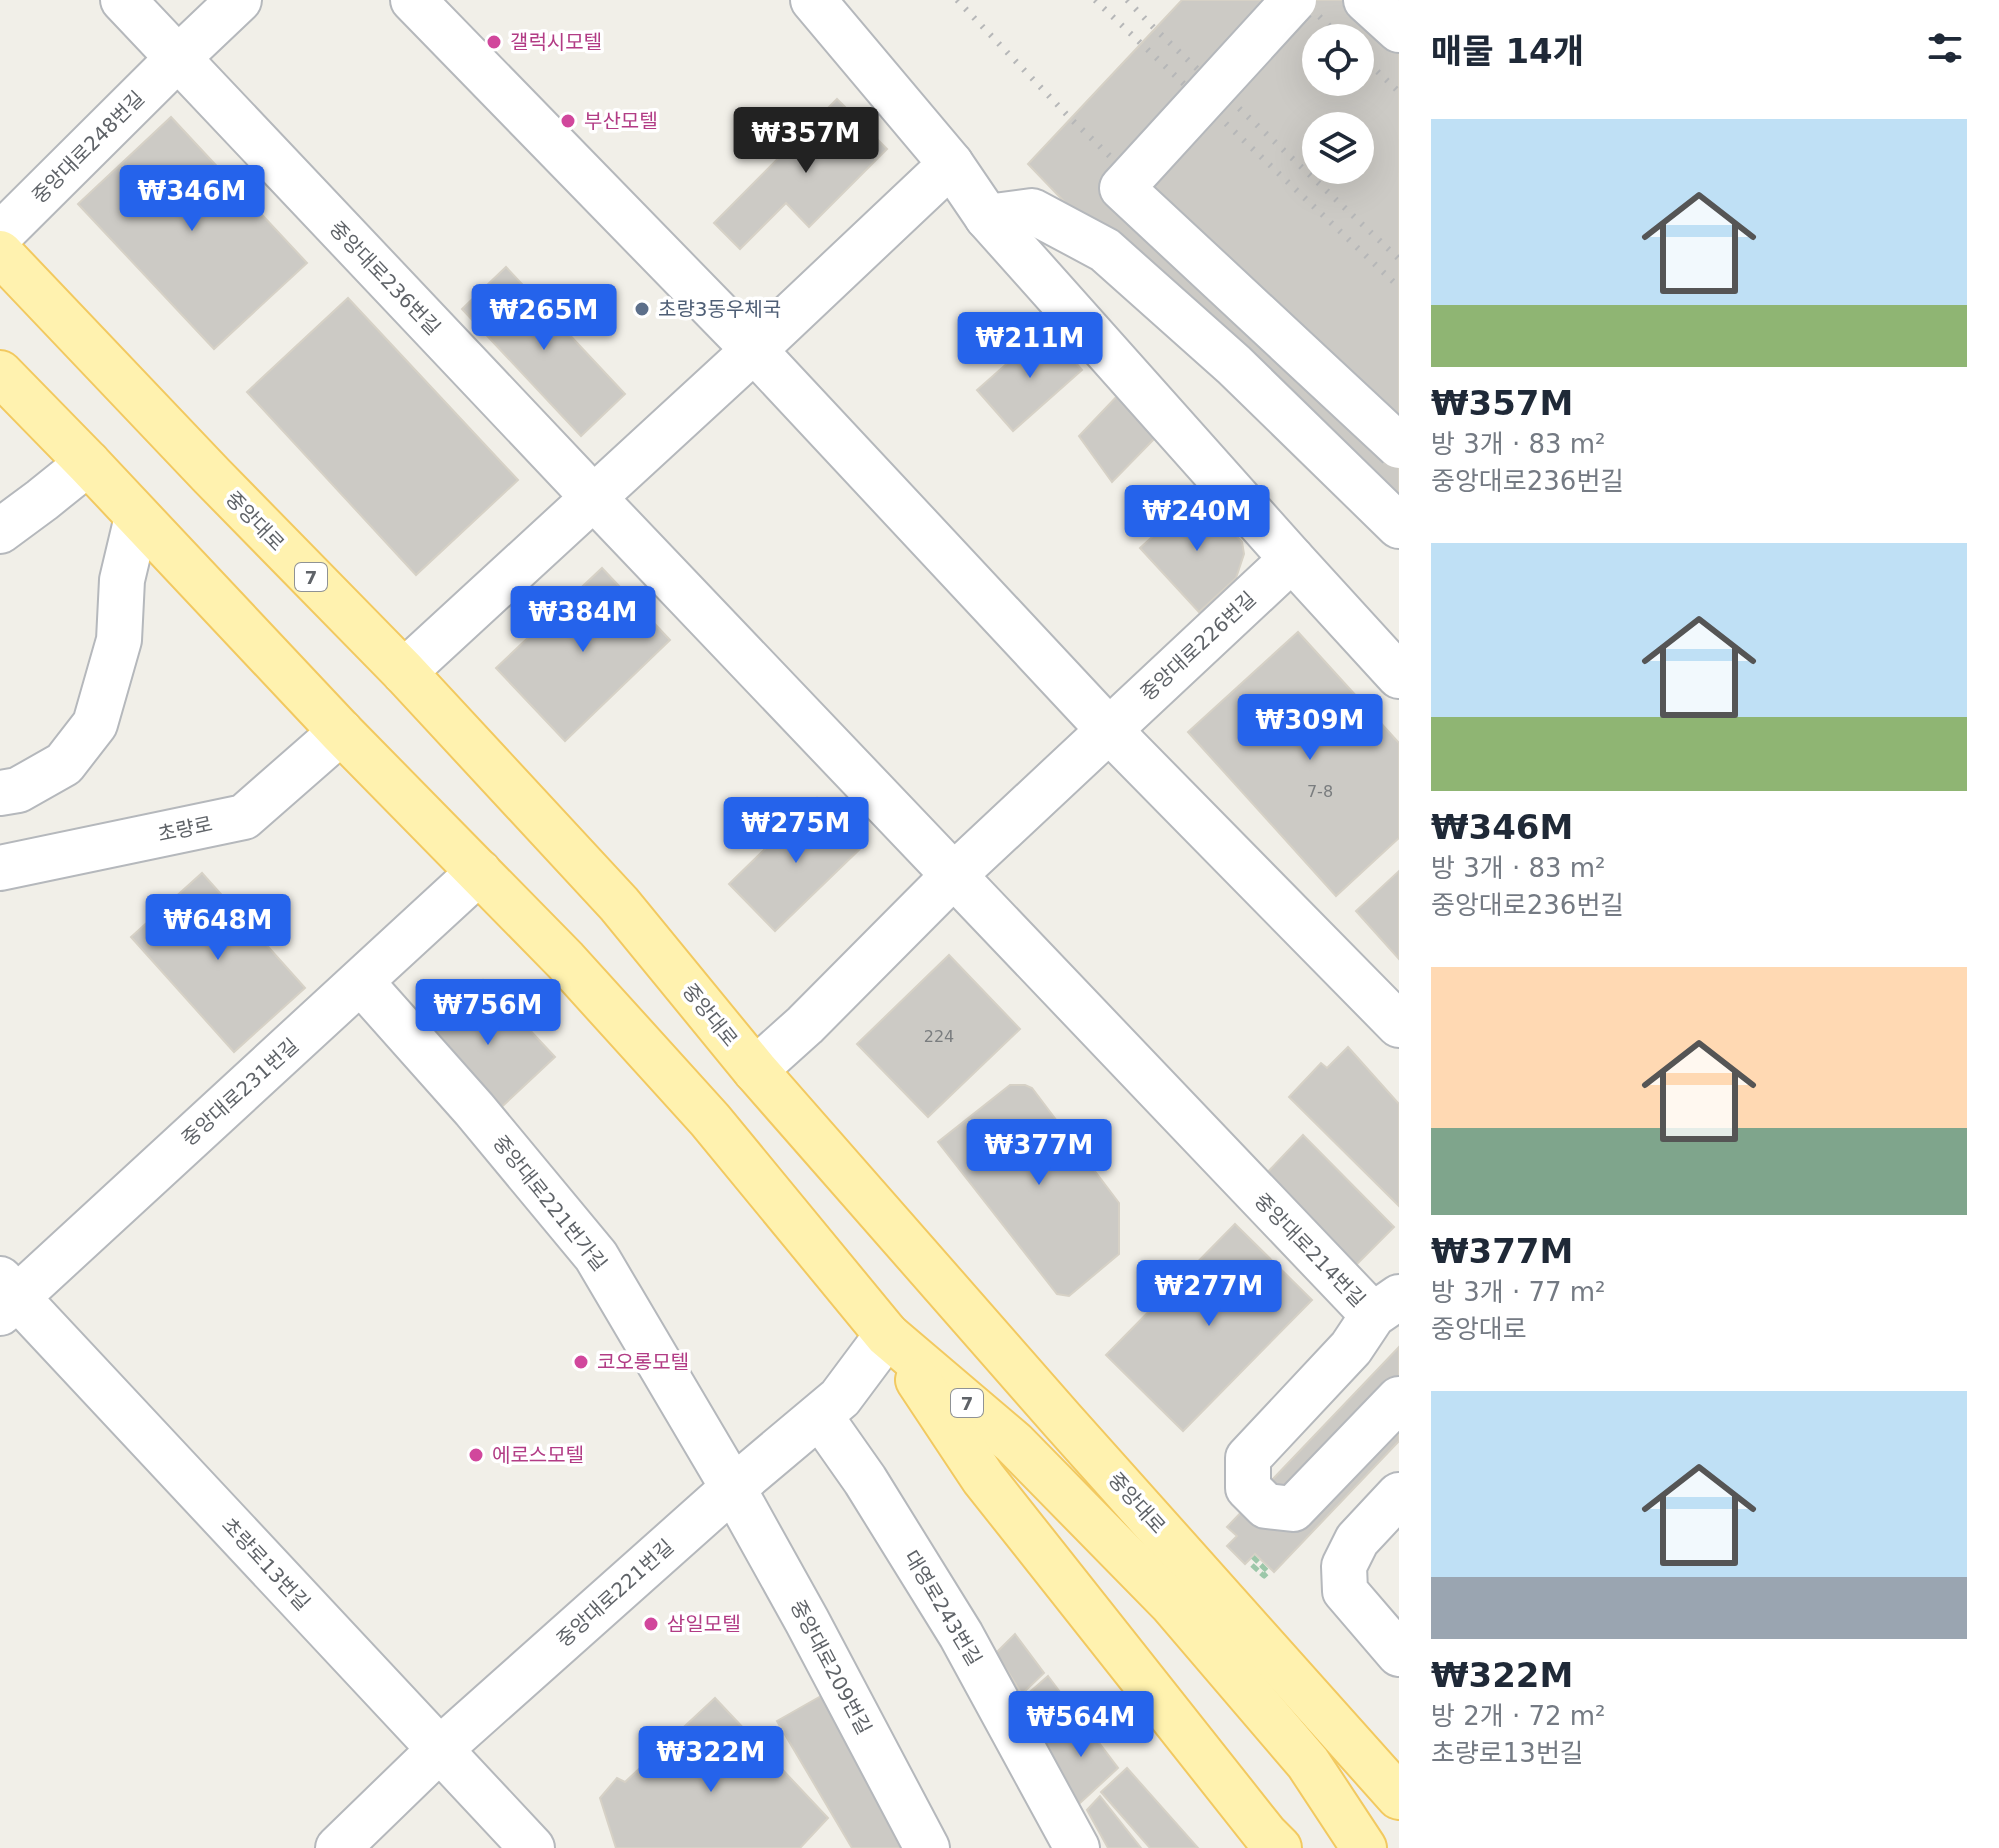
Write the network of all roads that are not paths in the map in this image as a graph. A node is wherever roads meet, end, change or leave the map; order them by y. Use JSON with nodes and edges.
{"nodes":[{"id":1,"x":123,"y":0,"type":"edge"},
{"id":2,"x":239,"y":0,"type":"edge"},
{"id":3,"x":413,"y":0,"type":"edge"},
{"id":4,"x":813,"y":0,"type":"edge"},
{"id":5,"x":1294,"y":0,"type":"edge"},
{"id":6,"x":1366,"y":0,"type":"edge"},
{"id":7,"x":1399,"y":30,"type":"edge"},
{"id":8,"x":177,"y":59,"type":"junction"},
{"id":9,"x":951,"y":164,"type":"junction"},
{"id":10,"x":987,"y":217,"type":"junction"},
{"id":11,"x":0,"y":235,"type":"edge"},
{"id":12,"x":0,"y":253,"type":"edge"},
{"id":13,"x":754,"y":350,"type":"junction"},
{"id":14,"x":0,"y":373,"type":"edge"},
{"id":15,"x":1399,"y":446,"type":"edge"},
{"id":16,"x":88,"y":463,"type":"junction"},
{"id":17,"x":594,"y":498,"type":"junction"},
{"id":18,"x":137,"y":517,"type":"junction"},
{"id":19,"x":1399,"y":526,"type":"edge"},
{"id":20,"x":0,"y":531,"type":"edge"},
{"id":21,"x":1292,"y":559,"type":"junction"},
{"id":22,"x":404,"y":672,"type":"junction"},
{"id":23,"x":1399,"y":676,"type":"edge"},
{"id":24,"x":1108,"y":729,"type":"junction"},
{"id":25,"x":341,"y":732,"type":"junction"},
{"id":26,"x":0,"y":793,"type":"edge"},
{"id":27,"x":0,"y":868,"type":"edge"},
{"id":28,"x":479,"y":872,"type":"junction"},
{"id":29,"x":954,"y":875,"type":"junction"},
{"id":30,"x":361,"y":982,"type":"junction"},
{"id":31,"x":1399,"y":1025,"type":"edge"},
{"id":32,"x":755,"y":1070,"type":"junction"},
{"id":33,"x":5,"y":1296,"type":"edge"},
{"id":34,"x":1386,"y":1306,"type":"edge"},
{"id":35,"x":887,"y":1335,"type":"junction"},
{"id":36,"x":1399,"y":1399,"type":"edge"},
{"id":37,"x":820,"y":1416,"type":"junction"},
{"id":38,"x":733,"y":1488,"type":"junction"},
{"id":39,"x":1399,"y":1495,"type":"edge"},
{"id":40,"x":1399,"y":1654,"type":"edge"},
{"id":41,"x":439,"y":1750,"type":"junction"},
{"id":42,"x":1399,"y":1797,"type":"edge"},
{"id":43,"x":1265,"y":1843,"type":"edge"},
{"id":44,"x":338,"y":1848,"type":"edge"},
{"id":45,"x":532,"y":1848,"type":"edge"},
{"id":46,"x":927,"y":1848,"type":"edge"},
{"id":47,"x":1077,"y":1848,"type":"edge"},
{"id":48,"x":1364,"y":1848,"type":"edge"}],
"edges":[{"from":1,"to":8,"type":"street"},
{"from":2,"to":8,"type":"street","name":"중앙대로248번길"},
{"from":3,"to":13,"type":"street"},
{"from":4,"to":9,"type":"street"},
{"from":5,"to":15,"type":"street","bridge":true},
{"from":6,"to":7,"type":"street"},
{"from":8,"to":11,"type":"street","name":"중앙대로248번길"},
{"from":8,"to":17,"type":"street","name":"중앙대로236번길"},
{"from":9,"to":10,"type":"street"},
{"from":9,"to":13,"type":"street"},
{"from":10,"to":19,"type":"street"},
{"from":10,"to":21,"type":"street"},
{"from":12,"to":22,"type":"main road","name":"중앙대로","number":"7"},
{"from":13,"to":17,"type":"street"},
{"from":13,"to":24,"type":"street"},
{"from":14,"to":16,"type":"main road","number":"7"},
{"from":16,"to":18,"type":"main road","number":"7"},
{"from":16,"to":20,"type":"street"},
{"from":17,"to":22,"type":"street"},
{"from":17,"to":29,"type":"street"},
{"from":18,"to":25,"type":"main road","number":"7"},
{"from":18,"to":26,"type":"street"},
{"from":21,"to":23,"type":"street"},
{"from":21,"to":24,"type":"street","name":"중앙대로226번길"},
{"from":22,"to":32,"type":"main road","name":"중앙대로","number":"7"},
{"from":24,"to":29,"type":"street","name":"중앙대로226번길"},
{"from":24,"to":31,"type":"street"},
{"from":25,"to":27,"type":"street","name":"초량로"},
{"from":25,"to":28,"type":"main road","number":"7"},
{"from":28,"to":30,"type":"street","name":"중앙대로231번길"},
{"from":28,"to":35,"type":"main road","number":"7"},
{"from":29,"to":32,"type":"street","name":"중앙대로226번길"},
{"from":29,"to":34,"type":"street","name":"중앙대로214번길"},
{"from":30,"to":33,"type":"street","name":"중앙대로231번길"},
{"from":30,"to":38,"type":"street","name":"중앙대로221번가길"},
{"from":32,"to":42,"type":"main road","name":"중앙대로","number":"7"},
{"from":33,"to":41,"type":"street","name":"초량로13번길"},
{"from":34,"to":36,"type":"street","name":"중앙대로214번길"},
{"from":35,"to":37,"type":"street","name":"중앙대로221번길"},
{"from":35,"to":43,"type":"main road","number":"7"},
{"from":35,"to":48,"type":"main road","number":"7"},
{"from":37,"to":38,"type":"street","name":"중앙대로221번길"},
{"from":37,"to":47,"type":"street","name":"대영로243번길"},
{"from":38,"to":41,"type":"street","name":"중앙대로221번길"},
{"from":38,"to":46,"type":"street","name":"중앙대로209번길"},
{"from":39,"to":40,"type":"street"},
{"from":41,"to":44,"type":"street","name":"중앙대로221번길"},
{"from":41,"to":45,"type":"street","name":"초량로13번길"}]}
